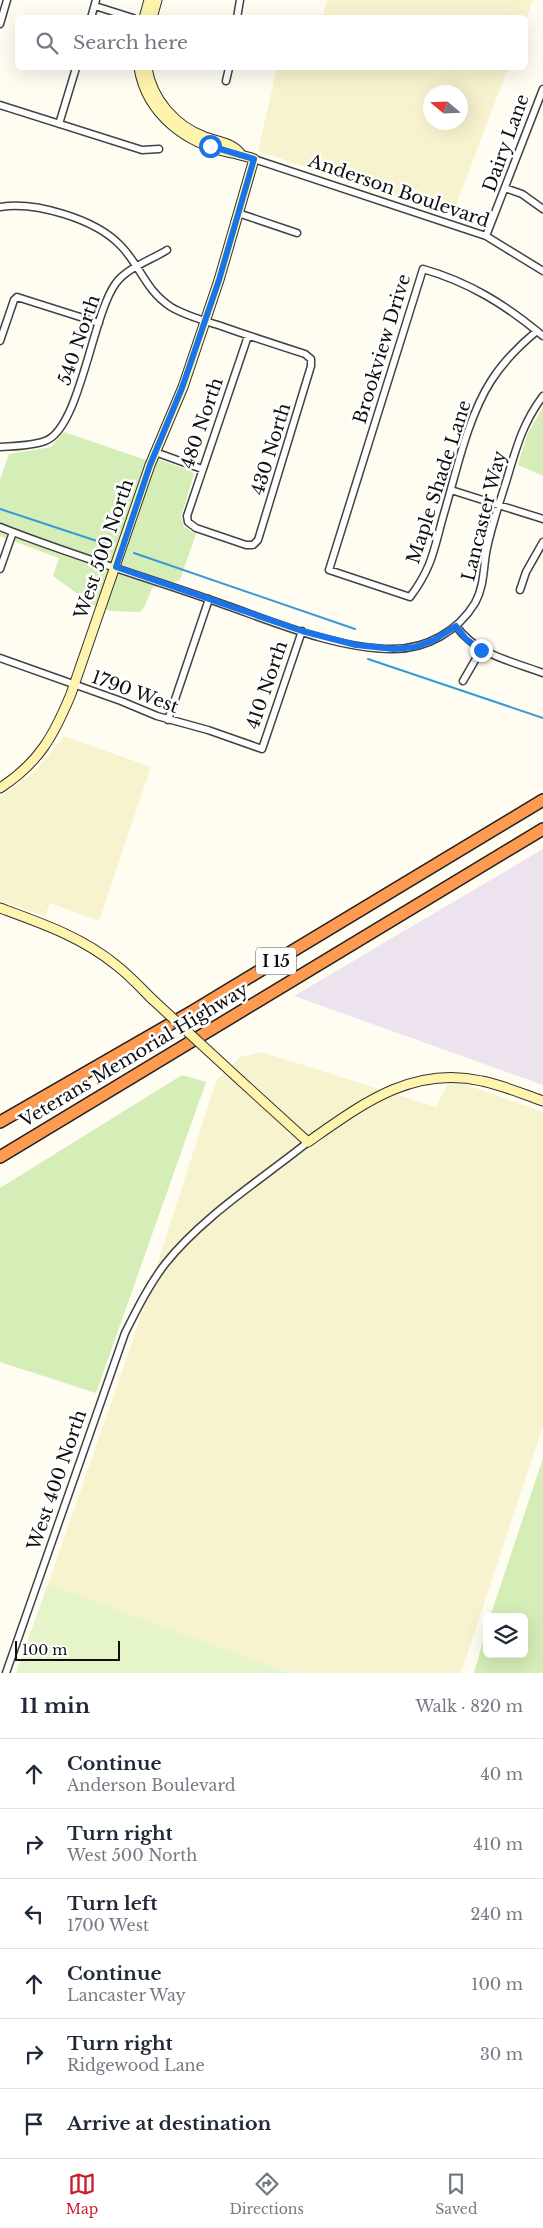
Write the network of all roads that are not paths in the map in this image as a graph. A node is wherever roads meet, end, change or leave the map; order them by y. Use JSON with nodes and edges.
{"nodes":[{"id":1,"x":7,"y":0,"type":"edge"},
{"id":2,"x":149,"y":0,"type":"edge"},
{"id":3,"x":157,"y":0,"type":"edge"},
{"id":4,"x":240,"y":0,"type":"edge"},
{"id":5,"x":95,"y":3,"type":"edge"},
{"id":6,"x":125,"y":15,"type":"edge"},
{"id":7,"x":145,"y":15,"type":"edge"},
{"id":8,"x":153,"y":15,"type":"edge"},
{"id":9,"x":238,"y":15,"type":"edge"},
{"id":10,"x":0,"y":24,"type":"edge"},
{"id":11,"x":75,"y":70,"type":"edge"},
{"id":12,"x":140,"y":70,"type":"edge"},
{"id":13,"x":148,"y":70,"type":"edge"},
{"id":14,"x":229,"y":70,"type":"edge"},
{"id":15,"x":226,"y":81,"type":"dead end"},
{"id":16,"x":543,"y":88,"type":"edge"},
{"id":17,"x":0,"y":105,"type":"edge"},
{"id":18,"x":58,"y":124,"type":"junction"},
{"id":19,"x":159,"y":149,"type":"dead end"},
{"id":20,"x":240,"y":153,"type":"junction"},
{"id":21,"x":254,"y":159,"type":"junction"},
{"id":22,"x":505,"y":188,"type":"junction"},
{"id":23,"x":0,"y":206,"type":"edge"},
{"id":24,"x":543,"y":209,"type":"edge"},
{"id":25,"x":238,"y":213,"type":"junction"},
{"id":26,"x":297,"y":233,"type":"dead end"},
{"id":27,"x":486,"y":236,"type":"junction"},
{"id":28,"x":167,"y":250,"type":"dead end"},
{"id":29,"x":136,"y":268,"type":"junction"},
{"id":30,"x":543,"y":271,"type":"edge"},
{"id":31,"x":205,"y":321,"type":"junction"},
{"id":32,"x":99,"y":324,"type":"junction"},
{"id":33,"x":537,"y":331,"type":"junction"},
{"id":34,"x":248,"y":336,"type":"junction"},
{"id":35,"x":543,"y":336,"type":"edge"},
{"id":36,"x":0,"y":340,"type":"edge"},
{"id":37,"x":543,"y":396,"type":"edge"},
{"id":38,"x":0,"y":446,"type":"edge"},
{"id":39,"x":155,"y":452,"type":"junction"},
{"id":40,"x":202,"y":469,"type":"junction"},
{"id":41,"x":451,"y":490,"type":"junction"},
{"id":42,"x":499,"y":504,"type":"junction"},
{"id":43,"x":543,"y":519,"type":"edge"},
{"id":44,"x":188,"y":522,"type":"joint"},
{"id":45,"x":0,"y":527,"type":"edge"},
{"id":46,"x":13,"y":532,"type":"junction"},
{"id":47,"x":543,"y":542,"type":"edge"},
{"id":48,"x":116,"y":567,"type":"junction"},
{"id":49,"x":0,"y":569,"type":"edge"},
{"id":50,"x":520,"y":590,"type":"dead end"},
{"id":51,"x":410,"y":597,"type":"joint"},
{"id":52,"x":209,"y":599,"type":"junction"},
{"id":53,"x":456,"y":626,"type":"junction"},
{"id":54,"x":302,"y":631,"type":"junction"},
{"id":55,"x":481,"y":650,"type":"junction"},
{"id":56,"x":0,"y":658,"type":"edge"},
{"id":57,"x":543,"y":673,"type":"edge"},
{"id":58,"x":463,"y":681,"type":"dead end"},
{"id":59,"x":74,"y":685,"type":"junction"},
{"id":60,"x":168,"y":720,"type":"junction"},
{"id":61,"x":262,"y":749,"type":"joint"},
{"id":62,"x":0,"y":788,"type":"edge"},
{"id":63,"x":543,"y":800,"type":"edge"},
{"id":64,"x":543,"y":829,"type":"edge"},
{"id":65,"x":0,"y":908,"type":"edge"},
{"id":66,"x":543,"y":1101,"type":"edge"},
{"id":67,"x":0,"y":1122,"type":"edge"},
{"id":68,"x":308,"y":1142,"type":"junction"},
{"id":69,"x":0,"y":1157,"type":"edge"},
{"id":70,"x":6,"y":1673,"type":"edge"}],
"edges":[{"from":1,"to":10,"type":"street"},
{"from":2,"to":7,"type":"street"},
{"from":3,"to":8,"type":"street"},
{"from":4,"to":9,"type":"street"},
{"from":5,"to":6,"type":"street"},
{"from":11,"to":18,"type":"street"},
{"from":12,"to":20,"type":"street","name":"Anderson Boulevard"},
{"from":13,"to":20,"type":"street","name":"Anderson Boulevard"},
{"from":14,"to":15,"type":"street"},
{"from":16,"to":22,"type":"street","name":"Dairy Lane"},
{"from":17,"to":18,"type":"street"},
{"from":18,"to":19,"type":"street"},
{"from":20,"to":21,"type":"street","name":"Anderson Boulevard"},
{"from":21,"to":25,"type":"street","name":"West 500 North"},
{"from":21,"to":27,"type":"street","name":"Anderson Boulevard"},
{"from":22,"to":24,"type":"street"},
{"from":22,"to":27,"type":"street","name":"Dairy Lane"},
{"from":23,"to":29,"type":"street"},
{"from":25,"to":26,"type":"street"},
{"from":25,"to":31,"type":"street","name":"West 500 North"},
{"from":27,"to":30,"type":"street","name":"Anderson Boulevard"},
{"from":28,"to":29,"type":"street","name":"540 North"},
{"from":29,"to":31,"type":"street"},
{"from":29,"to":32,"type":"street","name":"540 North"},
{"from":31,"to":34,"type":"street"},
{"from":31,"to":39,"type":"street","name":"West 500 North"},
{"from":32,"to":36,"type":"street"},
{"from":32,"to":38,"type":"street","name":"540 North"},
{"from":33,"to":35,"type":"street","name":"Brookview Drive"},
{"from":33,"to":41,"type":"street","name":"Maple Shade Lane"},
{"from":33,"to":51,"type":"street","name":"Brookview Drive"},
{"from":34,"to":40,"type":"street","name":"480 North"},
{"from":34,"to":44,"type":"street","name":"430 North"},
{"from":37,"to":42,"type":"street","name":"Lancaster Way"},
{"from":39,"to":40,"type":"street"},
{"from":39,"to":48,"type":"street","name":"West 500 North"},
{"from":40,"to":44,"type":"street","name":"480 North"},
{"from":41,"to":42,"type":"street"},
{"from":41,"to":51,"type":"street","name":"Maple Shade Lane"},
{"from":42,"to":43,"type":"street"},
{"from":42,"to":53,"type":"street","name":"Lancaster Way"},
{"from":45,"to":46,"type":"street","name":"Lancaster Way"},
{"from":46,"to":48,"type":"street","name":"Lancaster Way"},
{"from":46,"to":49,"type":"street"},
{"from":47,"to":50,"type":"street"},
{"from":48,"to":52,"type":"street","name":"Lancaster Way"},
{"from":48,"to":59,"type":"street","name":"West 500 North"},
{"from":52,"to":54,"type":"street","name":"Lancaster Way"},
{"from":52,"to":60,"type":"street"},
{"from":53,"to":54,"type":"street","name":"Lancaster Way"},
{"from":53,"to":55,"type":"street"},
{"from":54,"to":61,"type":"street","name":"410 North"},
{"from":55,"to":57,"type":"street"},
{"from":55,"to":58,"type":"street"},
{"from":56,"to":59,"type":"street","name":"1790 West"},
{"from":59,"to":60,"type":"street","name":"1790 West"},
{"from":59,"to":62,"type":"street","name":"West 500 North"},
{"from":60,"to":61,"type":"street","name":"1790 West"},
{"from":63,"to":67,"type":"highway","name":"Veterans Memorial Highway","number":"I 15"},
{"from":64,"to":69,"type":"highway","name":"Veterans Memorial Highway","number":"I 15"},
{"from":65,"to":68,"type":"street","bridge":true},
{"from":66,"to":68,"type":"street"},
{"from":68,"to":70,"type":"street","name":"West 400 North"}]}
